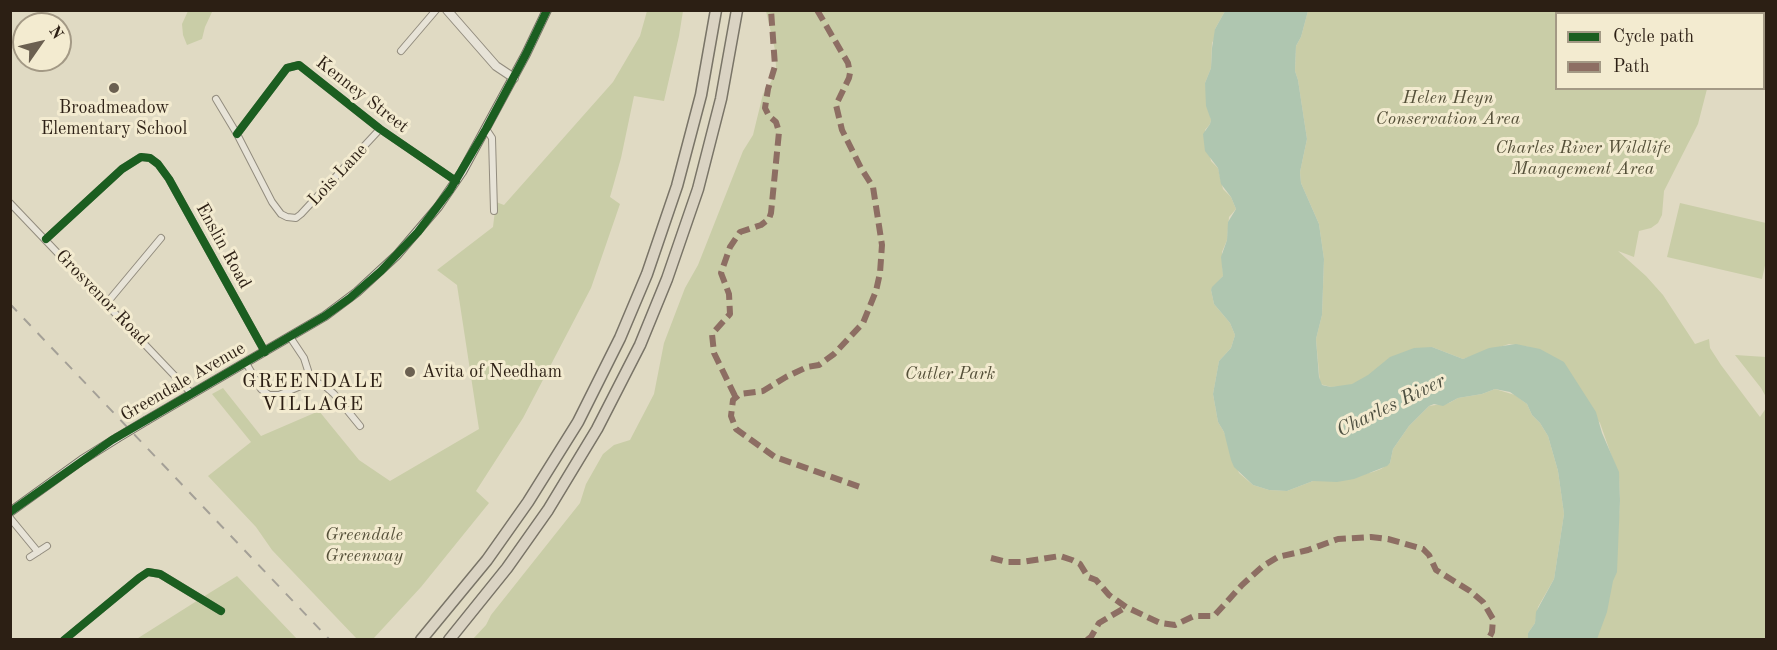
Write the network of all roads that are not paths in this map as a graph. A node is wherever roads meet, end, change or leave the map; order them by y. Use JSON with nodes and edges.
{"nodes":[{"id":1,"x":436,"y":10,"type":"edge"},
{"id":2,"x":447,"y":10,"type":"edge"},
{"id":3,"x":547,"y":10,"type":"edge"},
{"id":4,"x":716,"y":10,"type":"edge"},
{"id":5,"x":737,"y":10,"type":"edge"},
{"id":6,"x":401,"y":51,"type":"dead end"},
{"id":7,"x":514,"y":78,"type":"junction"},
{"id":8,"x":216,"y":99,"type":"dead end"},
{"id":9,"x":380,"y":129,"type":"junction"},
{"id":10,"x":486,"y":129,"type":"junction"},
{"id":11,"x":237,"y":134,"type":"junction"},
{"id":12,"x":456,"y":181,"type":"junction"},
{"id":13,"x":10,"y":203,"type":"edge"},
{"id":14,"x":494,"y":211,"type":"dead end"},
{"id":15,"x":161,"y":238,"type":"dead end"},
{"id":16,"x":46,"y":239,"type":"junction"},
{"id":17,"x":106,"y":304,"type":"junction"},
{"id":18,"x":290,"y":337,"type":"junction"},
{"id":19,"x":265,"y":352,"type":"junction"},
{"id":20,"x":246,"y":363,"type":"junction"},
{"id":21,"x":312,"y":383,"type":"junction"},
{"id":22,"x":192,"y":394,"type":"junction"},
{"id":23,"x":360,"y":426,"type":"dead end"},
{"id":24,"x":10,"y":512,"type":"edge"},
{"id":25,"x":10,"y":518,"type":"edge"},
{"id":26,"x":47,"y":546,"type":"dead end"},
{"id":27,"x":38,"y":552,"type":"junction"},
{"id":28,"x":30,"y":557,"type":"dead end"},
{"id":29,"x":221,"y":611,"type":"dead end"},
{"id":30,"x":64,"y":639,"type":"edge"},
{"id":31,"x":421,"y":639,"type":"edge"},
{"id":32,"x":449,"y":639,"type":"edge"}],
"edges":[{"from":1,"to":6,"type":"street"},
{"from":2,"to":7,"type":"street"},
{"from":3,"to":7,"type":"main road","name":"Greendale Avenue"},
{"from":4,"to":31,"type":"highway"},
{"from":5,"to":32,"type":"highway"},
{"from":7,"to":10,"type":"main road","name":"Greendale Avenue"},
{"from":8,"to":11,"type":"street"},
{"from":9,"to":11,"type":"street","name":"Kenney Street"},
{"from":9,"to":11,"type":"street","name":"Lois Lane"},
{"from":9,"to":12,"type":"street","name":"Kenney Street"},
{"from":10,"to":12,"type":"main road","name":"Greendale Avenue"},
{"from":10,"to":14,"type":"street"},
{"from":12,"to":18,"type":"main road","name":"Greendale Avenue"},
{"from":13,"to":16,"type":"street","name":"Grosvenor Road"},
{"from":15,"to":17,"type":"street"},
{"from":16,"to":17,"type":"street","name":"Grosvenor Road"},
{"from":16,"to":19,"type":"street","name":"Enslin Road"},
{"from":17,"to":22,"type":"street","name":"Grosvenor Road"},
{"from":18,"to":19,"type":"main road","name":"Greendale Avenue"},
{"from":18,"to":21,"type":"street"},
{"from":19,"to":20,"type":"main road","name":"Greendale Avenue"},
{"from":20,"to":21,"type":"street"},
{"from":20,"to":22,"type":"main road","name":"Greendale Avenue"},
{"from":21,"to":23,"type":"street"},
{"from":22,"to":24,"type":"main road","name":"Greendale Avenue","bridge":true},
{"from":25,"to":27,"type":"street"},
{"from":26,"to":27,"type":"street"},
{"from":27,"to":28,"type":"street"},
{"from":29,"to":30,"type":"street"}]}
